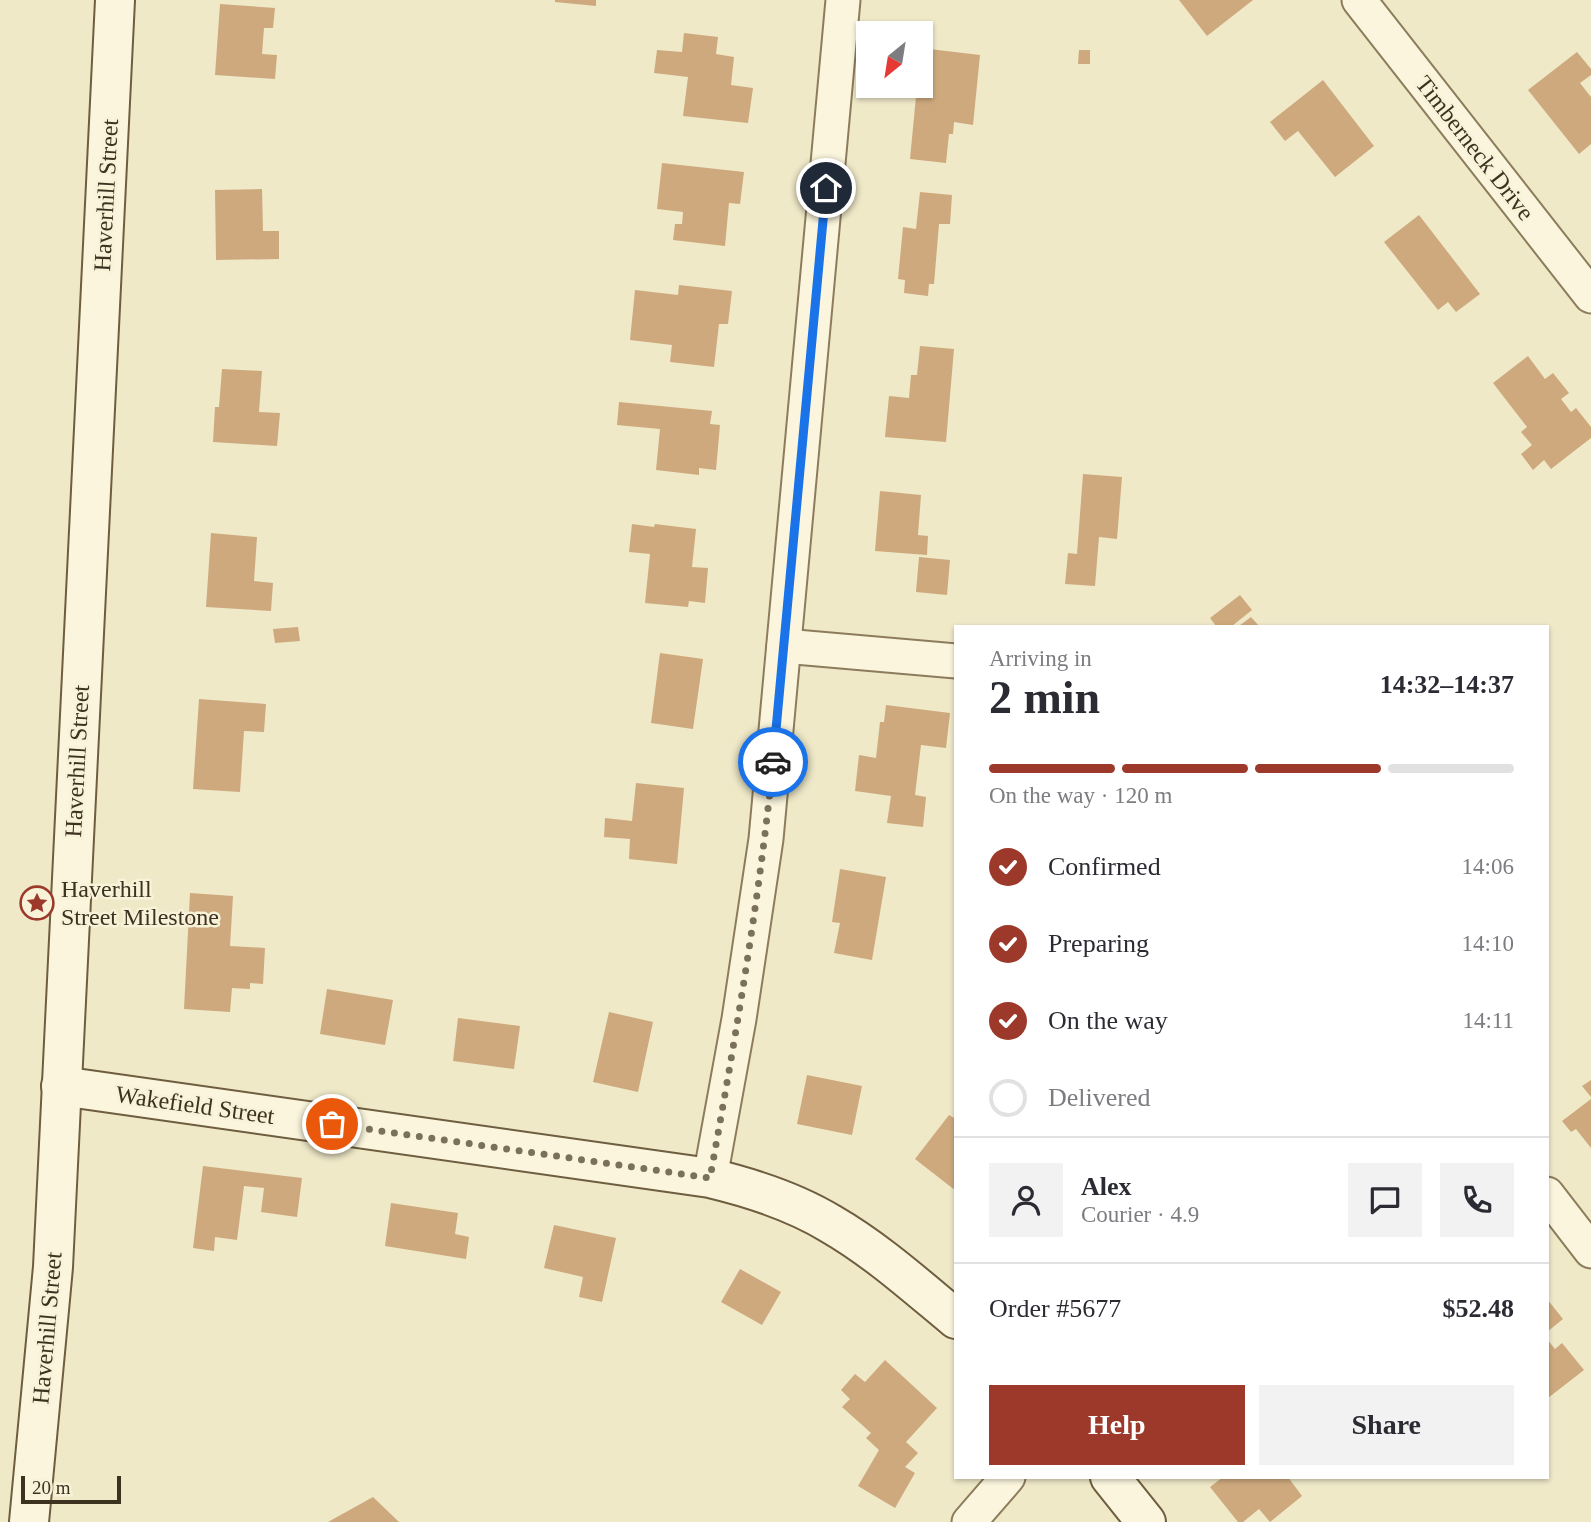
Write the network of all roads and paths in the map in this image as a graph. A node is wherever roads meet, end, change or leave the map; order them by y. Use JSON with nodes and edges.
{"nodes":[{"id":1,"x":116,"y":0,"type":"edge"},
{"id":2,"x":844,"y":0,"type":"edge"},
{"id":3,"x":1359,"y":0,"type":"edge"},
{"id":4,"x":1591,"y":296,"type":"edge"},
{"id":5,"x":784,"y":646,"type":"junction"},
{"id":6,"x":954,"y":661,"type":"edge"},
{"id":7,"x":61,"y":1086,"type":"junction"},
{"id":8,"x":710,"y":1178,"type":"junction"},
{"id":9,"x":1549,"y":1197,"type":"edge"},
{"id":10,"x":1591,"y":1251,"type":"edge"},
{"id":11,"x":954,"y":1317,"type":"edge"},
{"id":12,"x":1006,"y":1479,"type":"edge"},
{"id":13,"x":1112,"y":1479,"type":"edge"},
{"id":14,"x":29,"y":1522,"type":"edge"},
{"id":15,"x":969,"y":1522,"type":"edge"},
{"id":16,"x":1146,"y":1522,"type":"edge"}],
"edges":[{"from":1,"to":7,"type":"street","name":"Haverhill Street"},
{"from":2,"to":5,"type":"street"},
{"from":3,"to":4,"type":"street","name":"Timberneck Drive"},
{"from":5,"to":6,"type":"street"},
{"from":5,"to":8,"type":"street"},
{"from":7,"to":8,"type":"street","name":"Wakefield Street"},
{"from":7,"to":14,"type":"street","name":"Haverhill Street"},
{"from":8,"to":11,"type":"street","name":"Wakefield Street"},
{"from":9,"to":10,"type":"street"},
{"from":12,"to":15,"type":"street"},
{"from":13,"to":16,"type":"street"}]}
